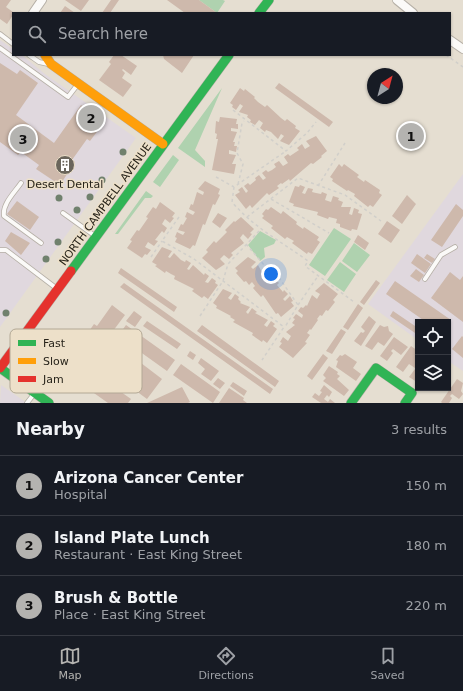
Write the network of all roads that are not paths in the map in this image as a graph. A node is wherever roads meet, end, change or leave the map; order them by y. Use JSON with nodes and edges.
{"nodes":[{"id":1,"x":42,"y":0,"type":"edge"},
{"id":2,"x":269,"y":0,"type":"edge"},
{"id":3,"x":397,"y":0,"type":"edge"},
{"id":4,"x":34,"y":12,"type":"edge"},
{"id":5,"x":260,"y":12,"type":"edge"},
{"id":6,"x":412,"y":12,"type":"edge"},
{"id":7,"x":0,"y":34,"type":"edge"},
{"id":8,"x":451,"y":41,"type":"edge"},
{"id":9,"x":12,"y":43,"type":"edge"},
{"id":10,"x":0,"y":48,"type":"edge"},
{"id":11,"x":463,"y":49,"type":"edge"},
{"id":12,"x":30,"y":56,"type":"edge"},
{"id":13,"x":46,"y":56,"type":"edge"},
{"id":14,"x":228,"y":56,"type":"edge"},
{"id":15,"x":51,"y":64,"type":"junction"},
{"id":16,"x":78,"y":84,"type":"junction"},
{"id":17,"x":163,"y":144,"type":"junction"},
{"id":18,"x":21,"y":183,"type":"dead end"},
{"id":19,"x":63,"y":213,"type":"dead end"},
{"id":20,"x":96,"y":237,"type":"junction"},
{"id":21,"x":41,"y":243,"type":"dead end"},
{"id":22,"x":455,"y":247,"type":"dead end"},
{"id":23,"x":0,"y":250,"type":"edge"},
{"id":24,"x":425,"y":279,"type":"dead end"},
{"id":25,"x":58,"y":289,"type":"junction"},
{"id":26,"x":29,"y":329,"type":"edge"},
{"id":27,"x":10,"y":354,"type":"edge"},
{"id":28,"x":0,"y":368,"type":"edge"},
{"id":29,"x":10,"y":375,"type":"edge"},
{"id":30,"x":34,"y":393,"type":"joint"},
{"id":31,"x":27,"y":403,"type":"edge"},
{"id":32,"x":49,"y":403,"type":"edge"},
{"id":33,"x":351,"y":403,"type":"edge"},
{"id":34,"x":405,"y":403,"type":"edge"}],
"edges":[{"from":1,"to":4,"type":"street"},
{"from":2,"to":5,"type":"main road"},
{"from":3,"to":6,"type":"street"},
{"from":7,"to":9,"type":"lane"},
{"from":8,"to":11,"type":"street"},
{"from":10,"to":16,"type":"lane"},
{"from":12,"to":15,"type":"lane"},
{"from":13,"to":15,"type":"main road"},
{"from":14,"to":17,"type":"main road","name":"NORTH CAMPBELL AVENUE"},
{"from":15,"to":16,"type":"main road"},
{"from":16,"to":17,"type":"main road"},
{"from":17,"to":20,"type":"main road","name":"NORTH CAMPBELL AVENUE"},
{"from":18,"to":21,"type":"lane"},
{"from":19,"to":20,"type":"lane"},
{"from":20,"to":25,"type":"main road","name":"NORTH CAMPBELL AVENUE"},
{"from":22,"to":24,"type":"lane"},
{"from":23,"to":25,"type":"lane"},
{"from":25,"to":26,"type":"main road","name":"NORTH CAMPBELL AVENUE"},
{"from":27,"to":28,"type":"main road","name":"NORTH CAMPBELL AVENUE"},
{"from":28,"to":29,"type":"main road"},
{"from":30,"to":31,"type":"lane"},
{"from":30,"to":32,"type":"main road"},
{"from":33,"to":34,"type":"main road"}]}
